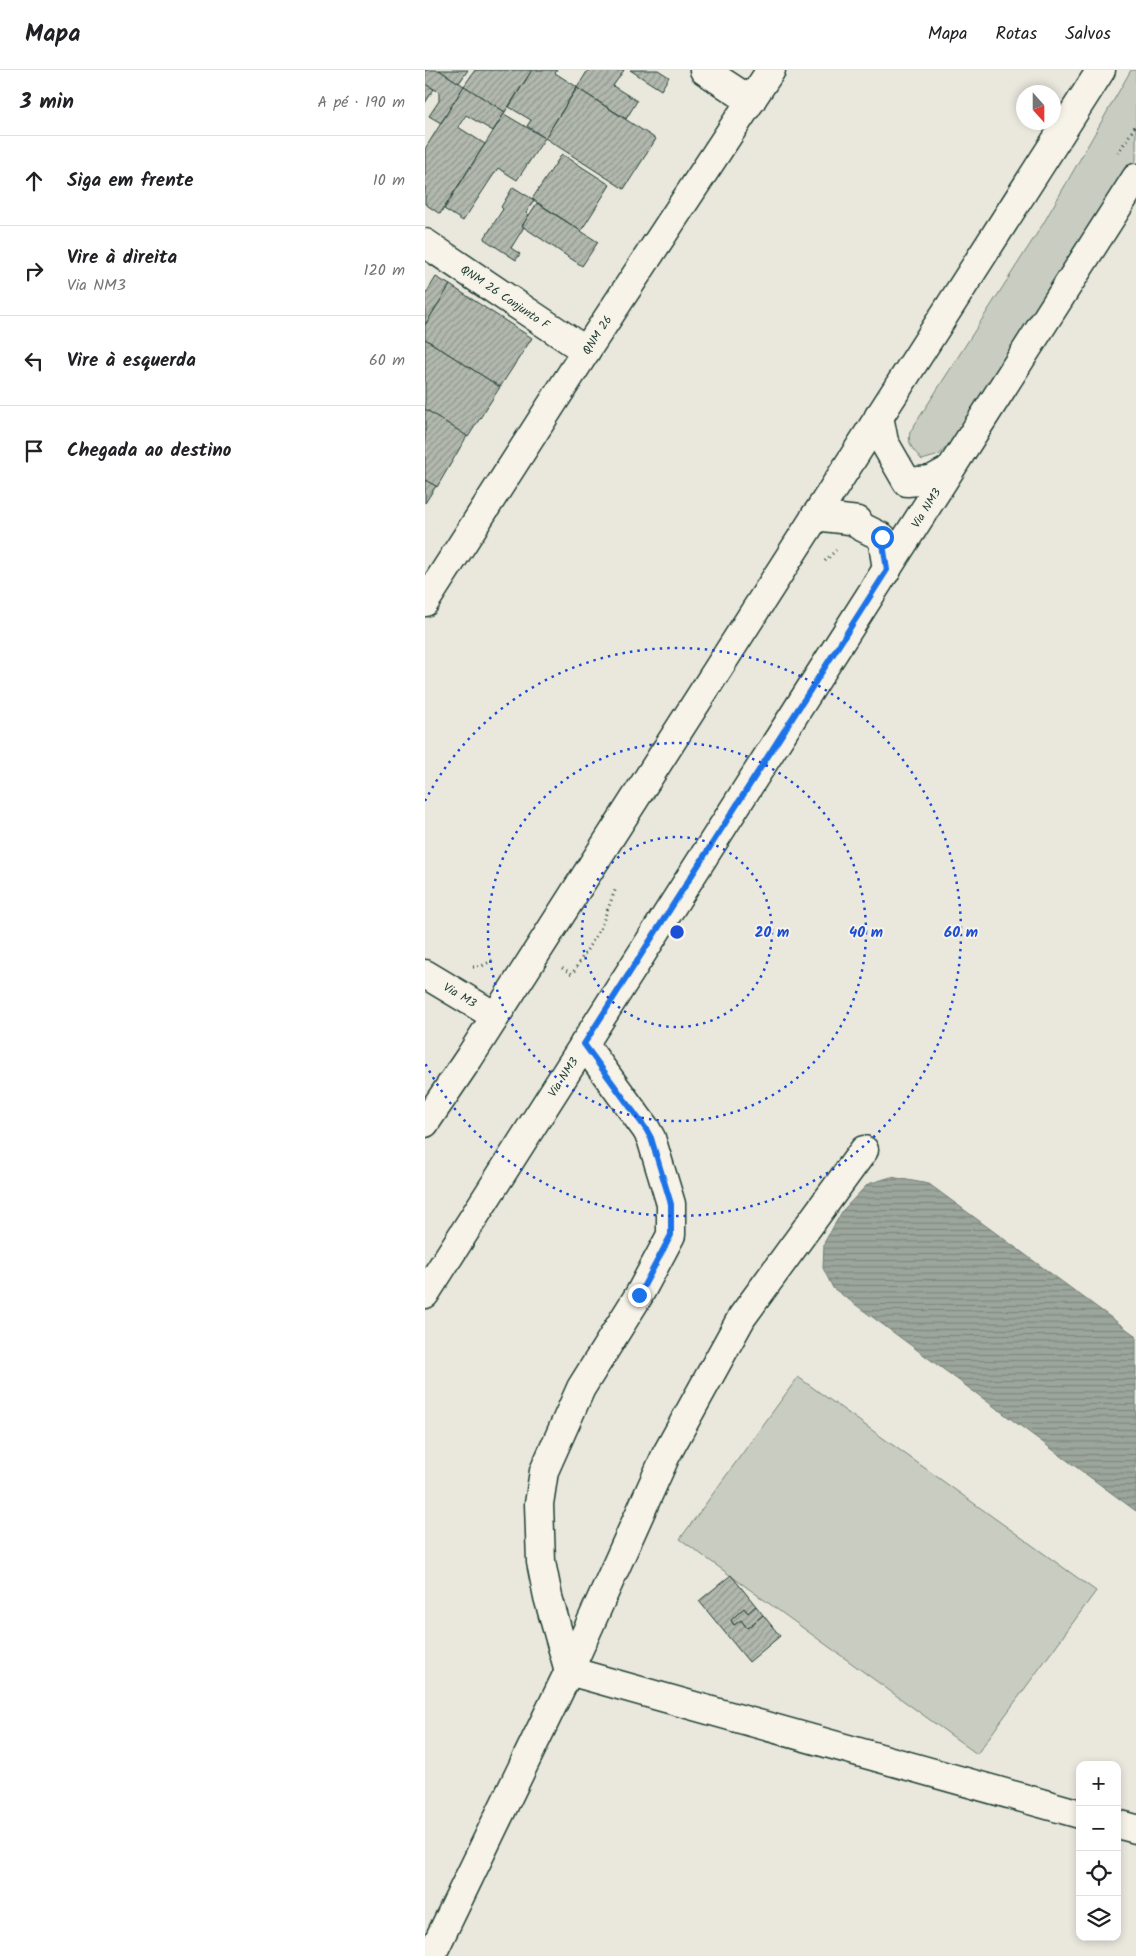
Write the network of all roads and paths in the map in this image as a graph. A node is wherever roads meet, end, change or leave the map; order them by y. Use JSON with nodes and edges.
{"nodes":[{"id":1,"x":704,"y":70,"type":"edge"},
{"id":2,"x":771,"y":70,"type":"edge"},
{"id":3,"x":1101,"y":70,"type":"edge"},
{"id":4,"x":751,"y":101,"type":"junction"},
{"id":5,"x":1136,"y":125,"type":"edge"},
{"id":6,"x":1115,"y":159,"type":"dead end"},
{"id":7,"x":1136,"y":178,"type":"edge"},
{"id":8,"x":425,"y":243,"type":"edge"},
{"id":9,"x":586,"y":351,"type":"junction"},
{"id":10,"x":879,"y":416,"type":"junction"},
{"id":11,"x":949,"y":470,"type":"junction"},
{"id":12,"x":815,"y":516,"type":"junction"},
{"id":13,"x":860,"y":526,"type":"junction"},
{"id":14,"x":821,"y":565,"type":"dead end"},
{"id":15,"x":887,"y":570,"type":"junction"},
{"id":16,"x":426,"y":599,"type":"edge"},
{"id":17,"x":617,"y":884,"type":"dead end"},
{"id":18,"x":500,"y":956,"type":"dead end"},
{"id":19,"x":555,"y":963,"type":"dead end"},
{"id":20,"x":471,"y":968,"type":"dead end"},
{"id":21,"x":425,"y":974,"type":"edge"},
{"id":22,"x":495,"y":1016,"type":"junction"},
{"id":23,"x":584,"y":1044,"type":"junction"},
{"id":24,"x":432,"y":1095,"type":"edge"},
{"id":25,"x":425,"y":1123,"type":"edge"},
{"id":26,"x":864,"y":1150,"type":"dead end"},
{"id":27,"x":451,"y":1254,"type":"junction"},
{"id":28,"x":425,"y":1265,"type":"edge"},
{"id":29,"x":425,"y":1294,"type":"edge"},
{"id":30,"x":569,"y":1670,"type":"junction"},
{"id":31,"x":1076,"y":1813,"type":"edge"},
{"id":32,"x":1121,"y":1825,"type":"edge"},
{"id":33,"x":1136,"y":1829,"type":"edge"},
{"id":34,"x":431,"y":1956,"type":"edge"}],
"edges":[{"from":1,"to":4,"type":"main road"},
{"from":2,"to":4,"type":"main road","name":"QNM 26"},
{"from":3,"to":10,"type":"main road"},
{"from":4,"to":9,"type":"main road","name":"QNM 26"},
{"from":5,"to":6,"type":"path"},
{"from":7,"to":11,"type":"main road","name":"Via NM3"},
{"from":8,"to":9,"type":"main road","name":"QNM 26 Conjunto F"},
{"from":9,"to":16,"type":"main road","name":"QNM 26"},
{"from":10,"to":11,"type":"main road"},
{"from":10,"to":12,"type":"main road"},
{"from":11,"to":15,"type":"main road","name":"Via NM3"},
{"from":12,"to":13,"type":"main road"},
{"from":12,"to":22,"type":"main road"},
{"from":13,"to":14,"type":"path"},
{"from":13,"to":15,"type":"main road"},
{"from":15,"to":23,"type":"main road","name":"Via NM3"},
{"from":17,"to":19,"type":"path"},
{"from":18,"to":20,"type":"path"},
{"from":21,"to":22,"type":"main road","name":"Via M3"},
{"from":22,"to":24,"type":"main road"},
{"from":23,"to":27,"type":"main road","name":"Via NM3"},
{"from":23,"to":30,"type":"main road"},
{"from":24,"to":25,"type":"main road"},
{"from":26,"to":30,"type":"main road"},
{"from":27,"to":28,"type":"main road"},
{"from":27,"to":29,"type":"main road","name":"Via NM3"},
{"from":30,"to":31,"type":"main road"},
{"from":30,"to":34,"type":"main road"},
{"from":32,"to":33,"type":"main road"}]}
